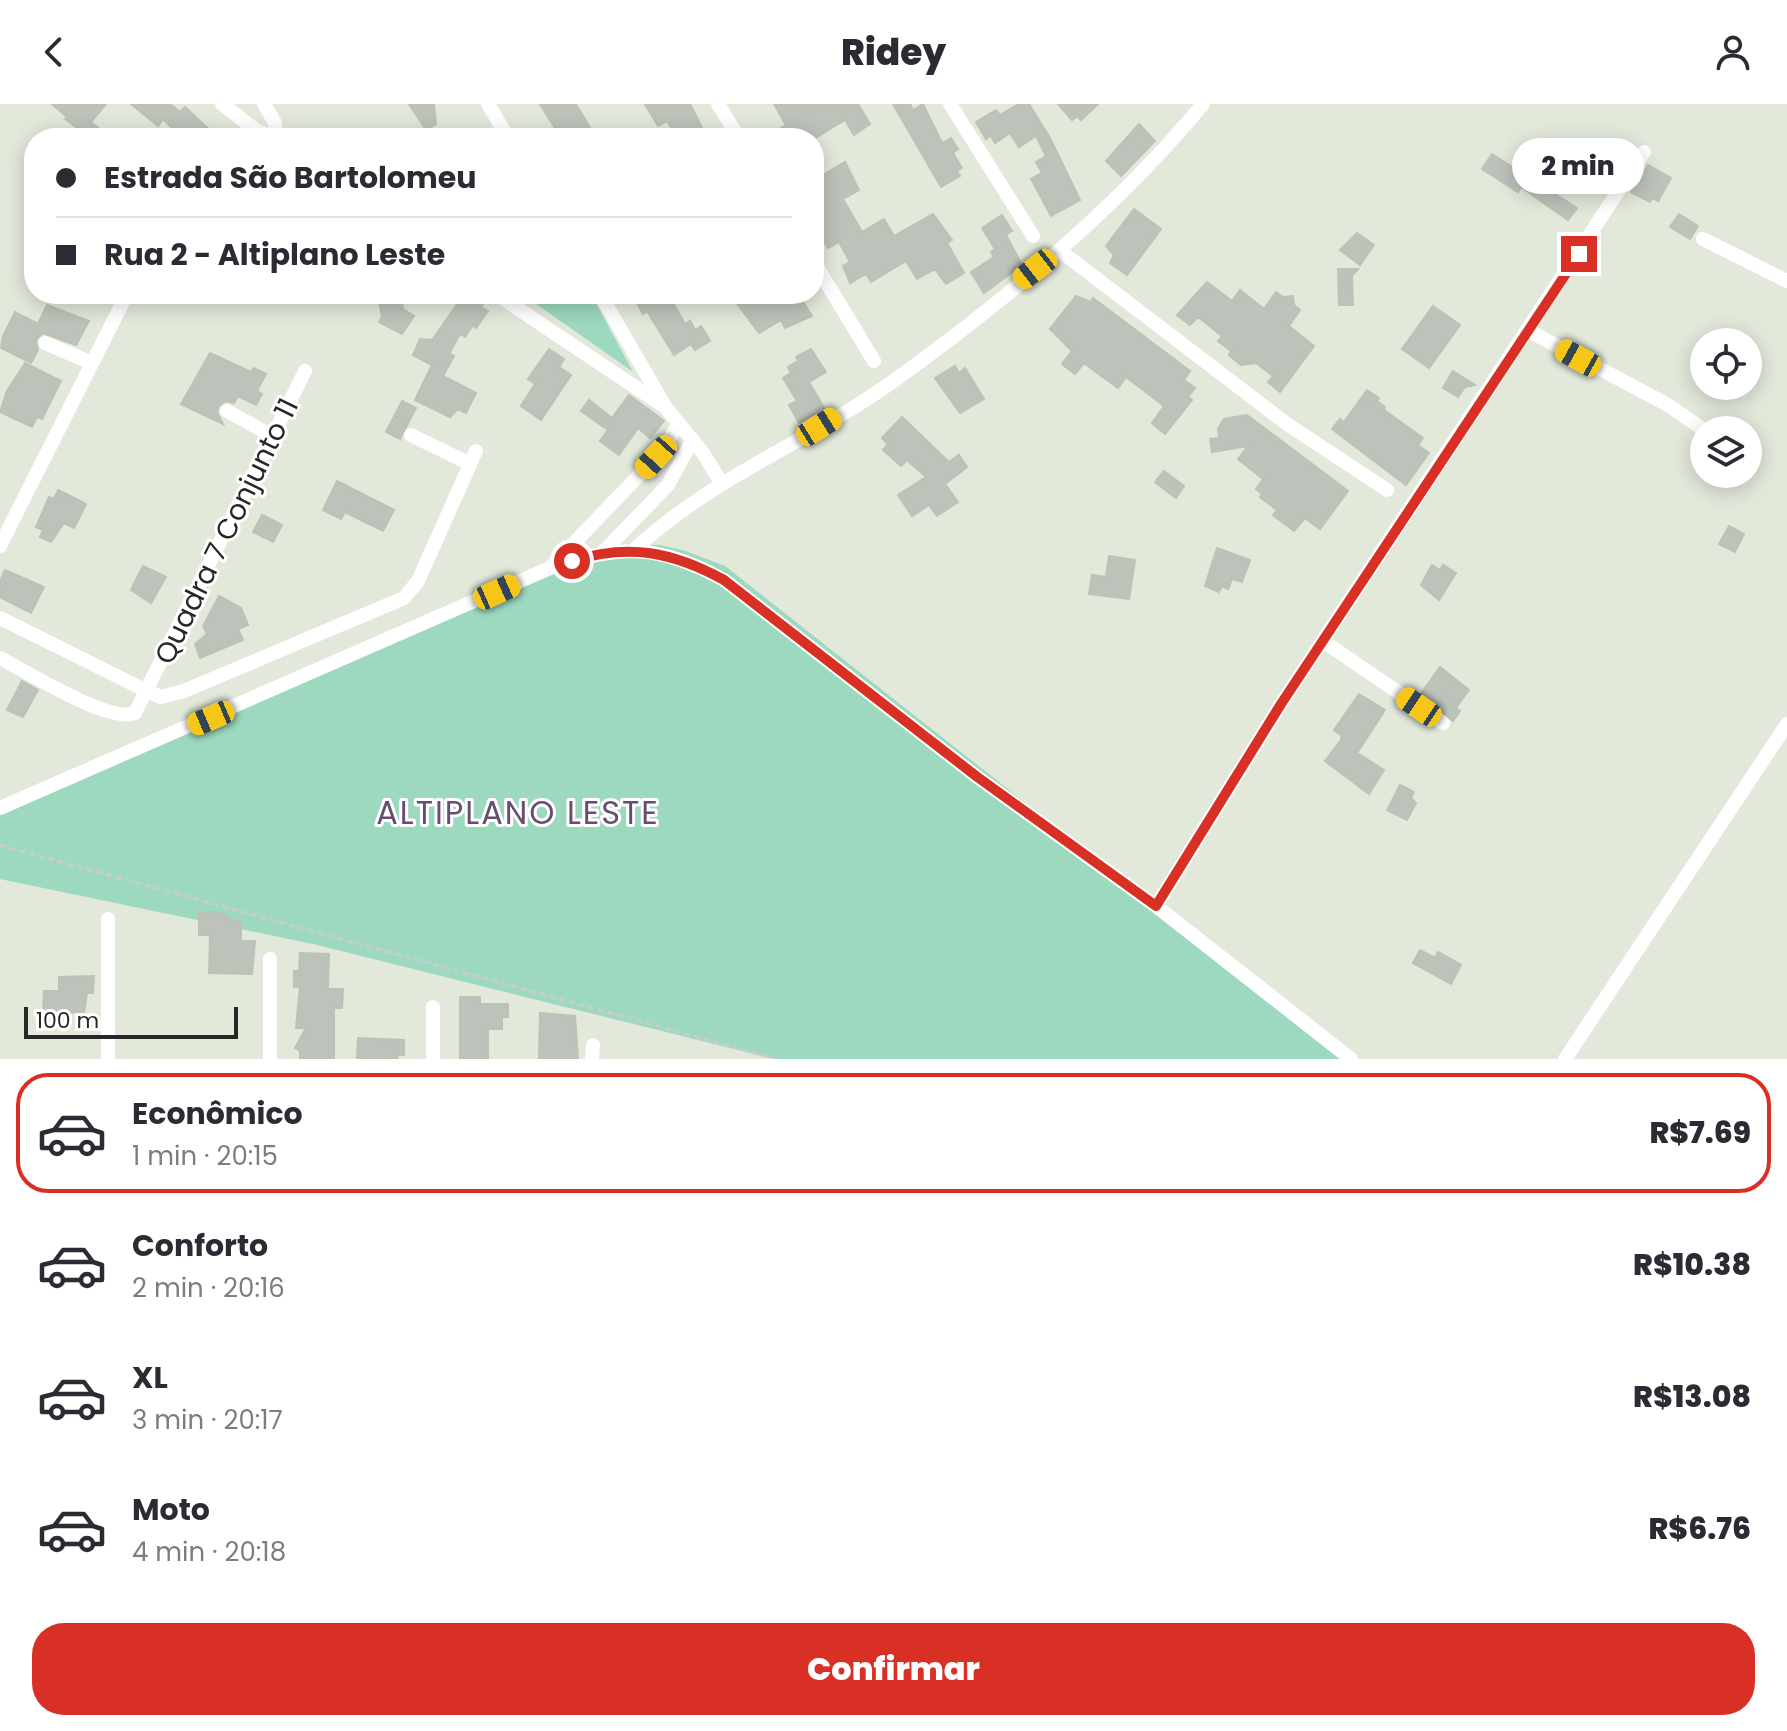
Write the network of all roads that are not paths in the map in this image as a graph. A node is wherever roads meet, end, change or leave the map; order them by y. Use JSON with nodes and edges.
{"nodes":[{"id":1,"x":222,"y":104,"type":"edge"},
{"id":2,"x":264,"y":104,"type":"edge"},
{"id":3,"x":488,"y":104,"type":"edge"},
{"id":4,"x":718,"y":104,"type":"edge"},
{"id":5,"x":950,"y":104,"type":"edge"},
{"id":6,"x":1203,"y":104,"type":"edge"},
{"id":7,"x":253,"y":128,"type":"edge"},
{"id":8,"x":276,"y":128,"type":"edge"},
{"id":9,"x":502,"y":128,"type":"edge"},
{"id":10,"x":733,"y":128,"type":"edge"},
{"id":11,"x":1644,"y":152,"type":"dead end"},
{"id":12,"x":1033,"y":236,"type":"dead end"},
{"id":13,"x":1703,"y":239,"type":"dead end"},
{"id":14,"x":1059,"y":250,"type":"junction"},
{"id":15,"x":824,"y":278,"type":"edge"},
{"id":16,"x":1787,"y":281,"type":"edge"},
{"id":17,"x":122,"y":304,"type":"edge"},
{"id":18,"x":511,"y":304,"type":"edge"},
{"id":19,"x":606,"y":304,"type":"edge"},
{"id":20,"x":1529,"y":331,"type":"junction"},
{"id":21,"x":45,"y":343,"type":"dead end"},
{"id":22,"x":874,"y":361,"type":"dead end"},
{"id":23,"x":92,"y":363,"type":"junction"},
{"id":24,"x":305,"y":371,"type":"dead end"},
{"id":25,"x":666,"y":408,"type":"junction"},
{"id":26,"x":227,"y":411,"type":"dead end"},
{"id":27,"x":1690,"y":420,"type":"edge"},
{"id":28,"x":678,"y":424,"type":"junction"},
{"id":29,"x":411,"y":435,"type":"dead end"},
{"id":30,"x":272,"y":436,"type":"junction"},
{"id":31,"x":692,"y":441,"type":"junction"},
{"id":32,"x":722,"y":484,"type":"junction"},
{"id":33,"x":1387,"y":490,"type":"dead end"},
{"id":34,"x":619,"y":495,"type":"junction"},
{"id":35,"x":637,"y":514,"type":"junction"},
{"id":36,"x":585,"y":532,"type":"junction"},
{"id":37,"x":0,"y":546,"type":"edge"},
{"id":38,"x":634,"y":550,"type":"junction"},
{"id":39,"x":599,"y":553,"type":"junction"},
{"id":40,"x":550,"y":568,"type":"junction"},
{"id":41,"x":0,"y":618,"type":"edge"},
{"id":42,"x":1323,"y":641,"type":"junction"},
{"id":43,"x":0,"y":658,"type":"edge"},
{"id":44,"x":147,"y":691,"type":"junction"},
{"id":45,"x":1443,"y":723,"type":"dead end"},
{"id":46,"x":1787,"y":724,"type":"edge"},
{"id":47,"x":0,"y":808,"type":"edge"},
{"id":48,"x":1156,"y":906,"type":"junction"},
{"id":49,"x":108,"y":919,"type":"dead end"},
{"id":50,"x":270,"y":959,"type":"dead end"},
{"id":51,"x":433,"y":1007,"type":"dead end"},
{"id":52,"x":108,"y":1059,"type":"edge"},
{"id":53,"x":270,"y":1059,"type":"edge"},
{"id":54,"x":433,"y":1059,"type":"edge"},
{"id":55,"x":1351,"y":1059,"type":"edge"},
{"id":56,"x":1565,"y":1059,"type":"edge"}],
"edges":[{"from":1,"to":7,"type":"street"},
{"from":2,"to":8,"type":"street"},
{"from":3,"to":9,"type":"street"},
{"from":4,"to":10,"type":"street"},
{"from":5,"to":12,"type":"street"},
{"from":6,"to":14,"type":"street"},
{"from":11,"to":20,"type":"street"},
{"from":13,"to":16,"type":"street"},
{"from":14,"to":32,"type":"street"},
{"from":14,"to":33,"type":"street"},
{"from":15,"to":22,"type":"street"},
{"from":17,"to":23,"type":"street"},
{"from":18,"to":25,"type":"street"},
{"from":19,"to":25,"type":"street"},
{"from":20,"to":27,"type":"street"},
{"from":20,"to":42,"type":"street"},
{"from":21,"to":23,"type":"street"},
{"from":23,"to":37,"type":"street"},
{"from":24,"to":30,"type":"street","name":"Quadra 7 Conjunto 11"},
{"from":25,"to":28,"type":"street"},
{"from":26,"to":30,"type":"street"},
{"from":28,"to":31,"type":"street"},
{"from":28,"to":34,"type":"street"},
{"from":29,"to":44,"type":"street"},
{"from":30,"to":44,"type":"street","name":"Quadra 7 Conjunto 11"},
{"from":31,"to":32,"type":"street"},
{"from":31,"to":35,"type":"street"},
{"from":32,"to":38,"type":"street"},
{"from":34,"to":35,"type":"street"},
{"from":34,"to":36,"type":"street"},
{"from":35,"to":39,"type":"street"},
{"from":36,"to":39,"type":"street"},
{"from":36,"to":40,"type":"street"},
{"from":38,"to":39,"type":"street"},
{"from":38,"to":48,"type":"street"},
{"from":39,"to":40,"type":"street"},
{"from":40,"to":47,"type":"street"},
{"from":41,"to":44,"type":"street"},
{"from":42,"to":45,"type":"street"},
{"from":42,"to":48,"type":"street"},
{"from":43,"to":44,"type":"street"},
{"from":46,"to":56,"type":"street"},
{"from":48,"to":55,"type":"street"},
{"from":49,"to":52,"type":"street"},
{"from":50,"to":53,"type":"street"},
{"from":51,"to":54,"type":"street"}]}
